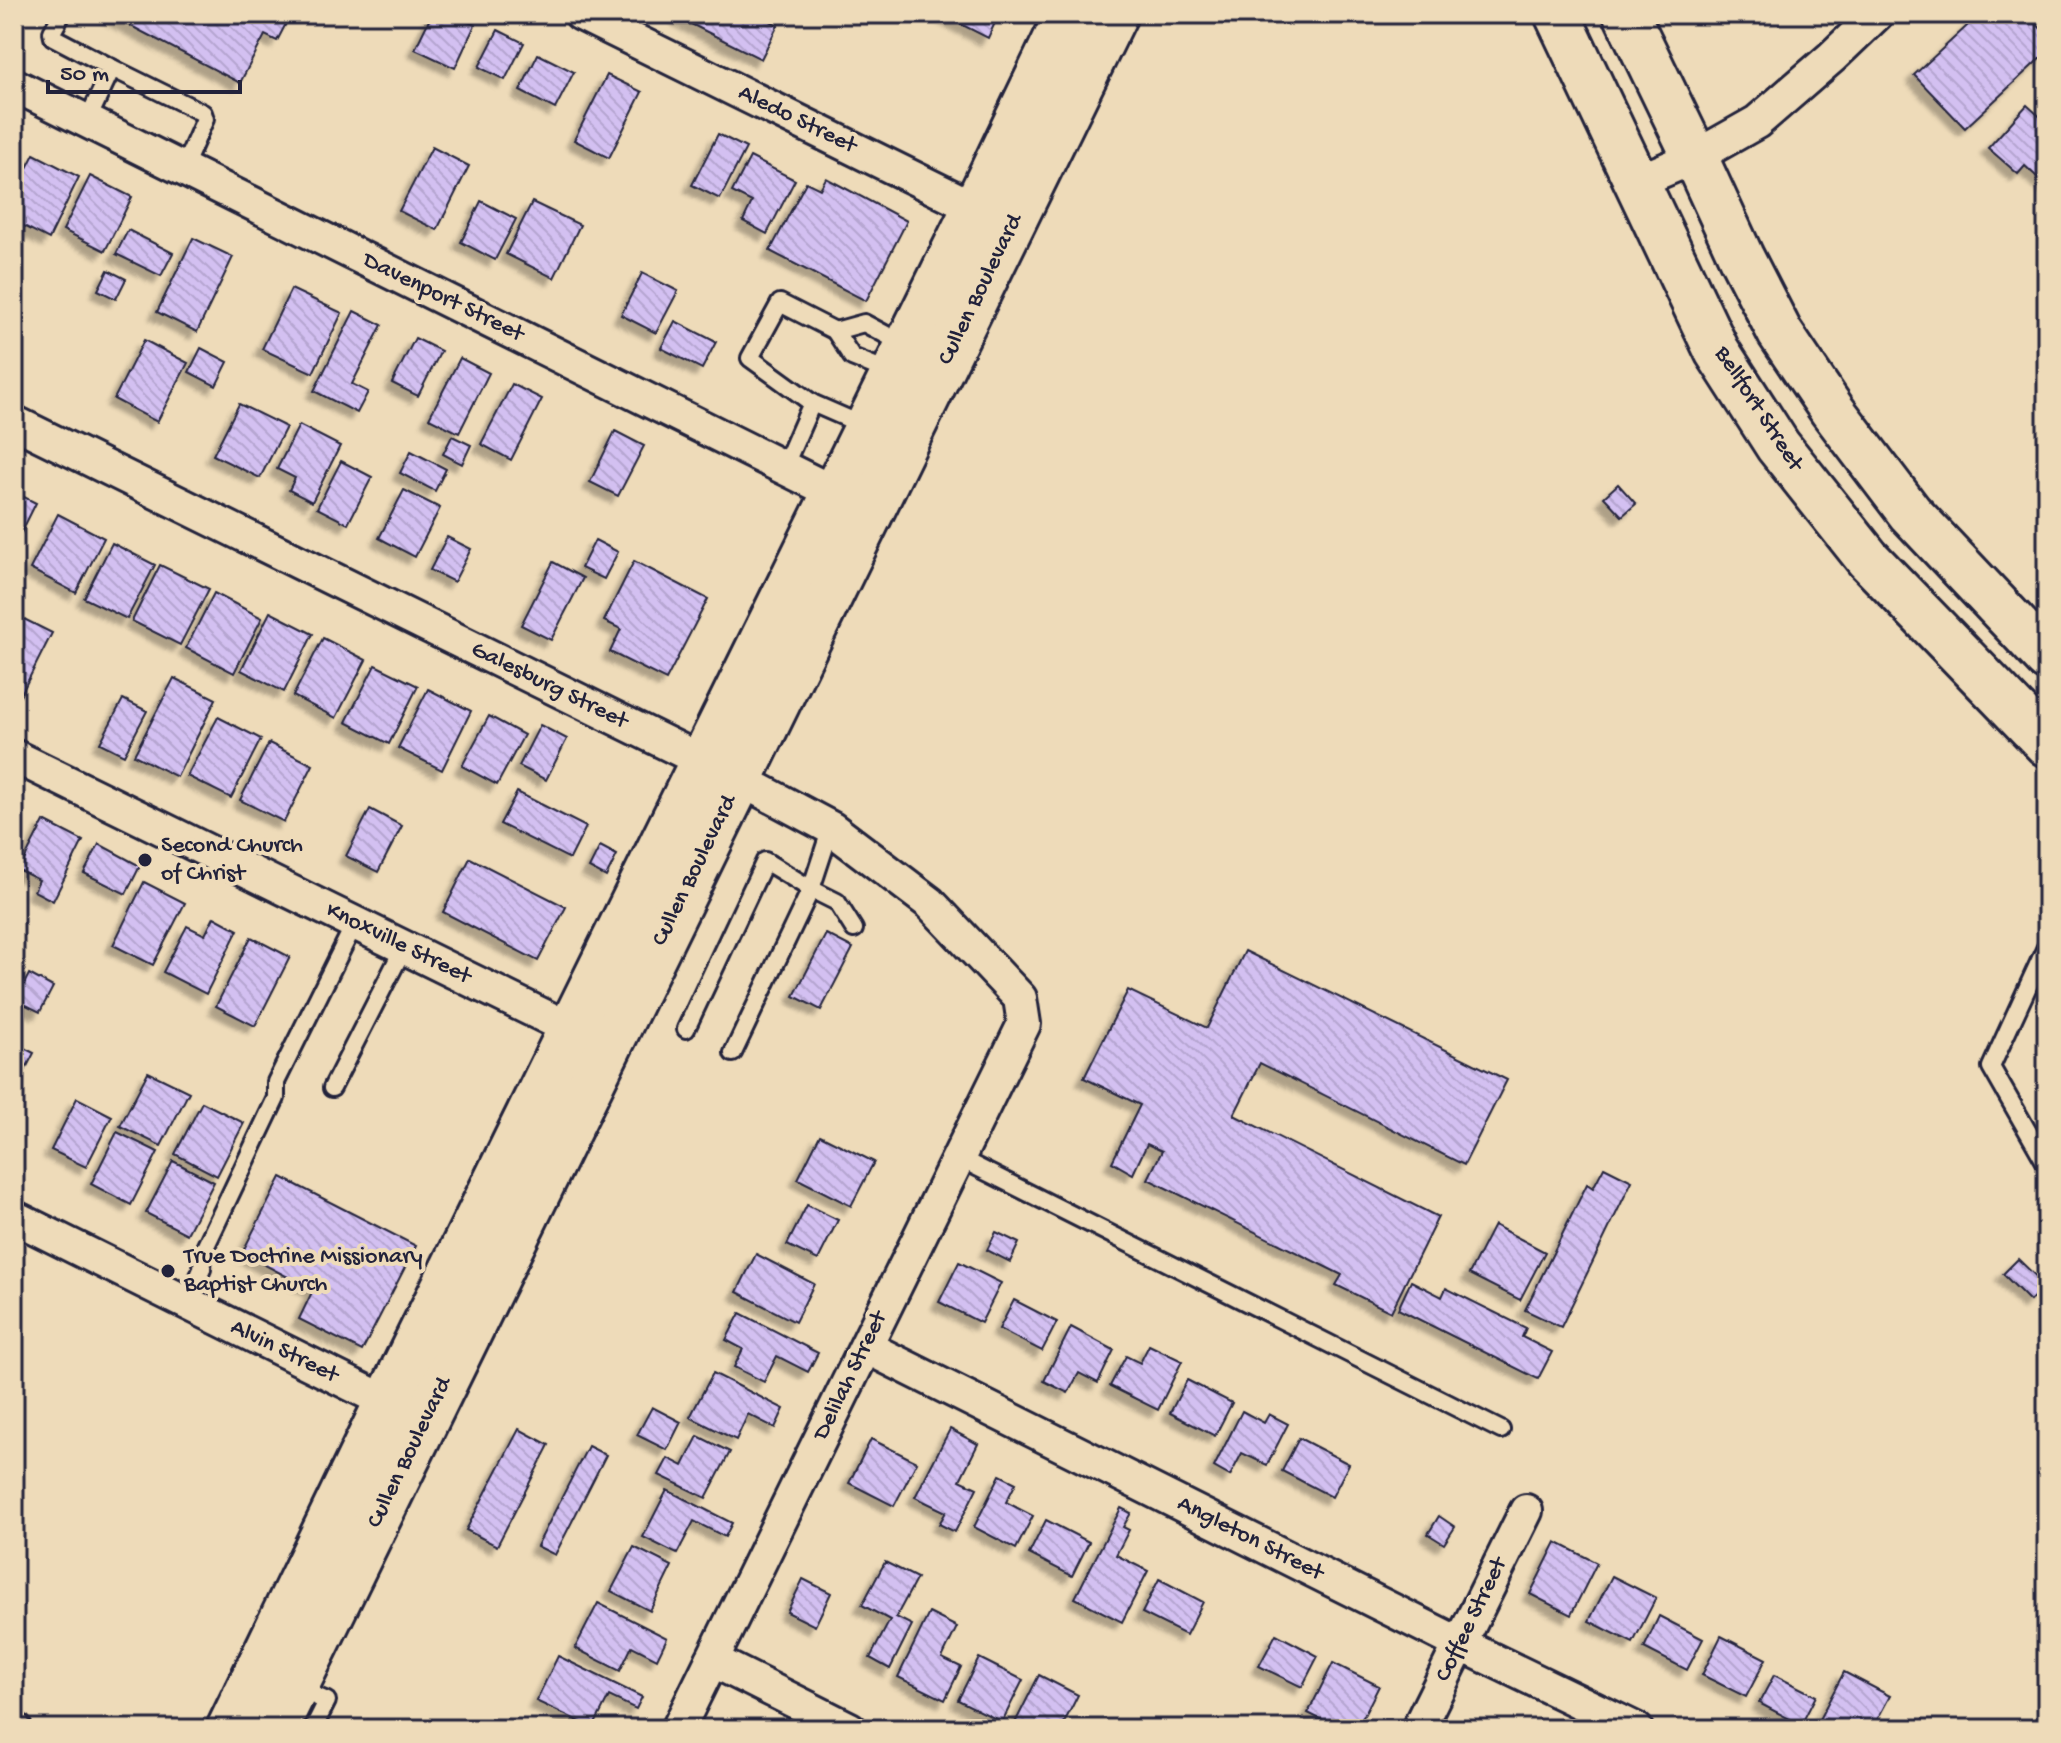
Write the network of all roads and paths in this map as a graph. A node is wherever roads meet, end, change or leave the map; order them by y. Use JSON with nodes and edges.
{"nodes":[{"id":1,"x":62,"y":14,"type":"edge"},
{"id":2,"x":581,"y":14,"type":"edge"},
{"id":3,"x":1068,"y":14,"type":"edge"},
{"id":4,"x":1115,"y":14,"type":"edge"},
{"id":5,"x":1557,"y":14,"type":"edge"},
{"id":6,"x":1626,"y":14,"type":"edge"},
{"id":7,"x":1864,"y":22,"type":"edge"},
{"id":8,"x":628,"y":24,"type":"edge"},
{"id":9,"x":112,"y":68,"type":"junction"},
{"id":10,"x":14,"y":85,"type":"edge"},
{"id":11,"x":87,"y":121,"type":"junction"},
{"id":12,"x":1695,"y":157,"type":"junction"},
{"id":13,"x":183,"y":169,"type":"junction"},
{"id":14,"x":1636,"y":182,"type":"junction"},
{"id":15,"x":994,"y":217,"type":"junction"},
{"id":16,"x":835,"y":331,"type":"junction"},
{"id":17,"x":900,"y":360,"type":"junction"},
{"id":18,"x":812,"y":403,"type":"junction"},
{"id":19,"x":14,"y":422,"type":"edge"},
{"id":20,"x":867,"y":427,"type":"junction"},
{"id":21,"x":784,"y":467,"type":"junction"},
{"id":22,"x":853,"y":502,"type":"junction"},
{"id":23,"x":1910,"y":513,"type":"junction"},
{"id":24,"x":1868,"y":559,"type":"junction"},
{"id":25,"x":2047,"y":658,"type":"edge"},
{"id":26,"x":2047,"y":744,"type":"edge"},
{"id":27,"x":14,"y":756,"type":"edge"},
{"id":28,"x":721,"y":770,"type":"junction"},
{"id":29,"x":831,"y":828,"type":"junction"},
{"id":30,"x":811,"y":889,"type":"junction"},
{"id":31,"x":355,"y":923,"type":"junction"},
{"id":32,"x":854,"y":929,"type":"dead end"},
{"id":33,"x":2047,"y":945,"type":"edge"},
{"id":34,"x":404,"y":947,"type":"junction"},
{"id":35,"x":1024,"y":1024,"type":"joint"},
{"id":36,"x":571,"y":1029,"type":"junction"},
{"id":37,"x":686,"y":1029,"type":"dead end"},
{"id":38,"x":609,"y":1048,"type":"junction"},
{"id":39,"x":733,"y":1053,"type":"dead end"},
{"id":40,"x":332,"y":1088,"type":"dead end"},
{"id":41,"x":959,"y":1158,"type":"junction"},
{"id":42,"x":2047,"y":1165,"type":"edge"},
{"id":43,"x":14,"y":1217,"type":"edge"},
{"id":44,"x":187,"y":1304,"type":"junction"},
{"id":45,"x":866,"y":1347,"type":"junction"},
{"id":46,"x":387,"y":1402,"type":"junction"},
{"id":47,"x":425,"y":1421,"type":"junction"},
{"id":48,"x":1501,"y":1430,"type":"dead end"},
{"id":49,"x":1526,"y":1511,"type":"dead end"},
{"id":50,"x":1460,"y":1644,"type":"junction"},
{"id":51,"x":712,"y":1660,"type":"junction"},
{"id":52,"x":295,"y":1687,"type":"junction"},
{"id":53,"x":229,"y":1729,"type":"edge"},
{"id":54,"x":275,"y":1729,"type":"edge"},
{"id":55,"x":313,"y":1729,"type":"edge"},
{"id":56,"x":678,"y":1729,"type":"edge"},
{"id":57,"x":850,"y":1729,"type":"edge"},
{"id":58,"x":1418,"y":1729,"type":"edge"},
{"id":59,"x":1636,"y":1729,"type":"edge"}],
"edges":[{"from":1,"to":9,"type":"lane"},
{"from":2,"to":8,"type":"street","name":"Aledo Street"},
{"from":3,"to":15,"type":"main road","name":"Cullen Boulevard"},
{"from":4,"to":15,"type":"main road","name":"Cullen Boulevard"},
{"from":5,"to":14,"type":"main road","name":"Bellfort Street"},
{"from":6,"to":12,"type":"main road"},
{"from":7,"to":12,"type":"street"},
{"from":8,"to":15,"type":"street","name":"Aledo Street"},
{"from":9,"to":11,"type":"lane"},
{"from":9,"to":13,"type":"lane"},
{"from":10,"to":11,"type":"street","name":"Davenport Street"},
{"from":11,"to":13,"type":"street","name":"Davenport Street"},
{"from":12,"to":14,"type":"street"},
{"from":12,"to":23,"type":"main road"},
{"from":13,"to":21,"type":"street","name":"Davenport Street"},
{"from":14,"to":24,"type":"main road","name":"Bellfort Street"},
{"from":15,"to":17,"type":"main road","name":"Cullen Boulevard"},
{"from":15,"to":22,"type":"main road","name":"Cullen Boulevard"},
{"from":16,"to":17,"type":"lane"},
{"from":16,"to":17,"type":"lane"},
{"from":16,"to":18,"type":"lane"},
{"from":17,"to":20,"type":"main road","name":"Cullen Boulevard"},
{"from":18,"to":20,"type":"lane"},
{"from":18,"to":21,"type":"lane"},
{"from":19,"to":28,"type":"street","name":"Galesburg Street"},
{"from":20,"to":22,"type":"main road","name":"Cullen Boulevard"},
{"from":21,"to":22,"type":"street","name":"Davenport Street"},
{"from":22,"to":28,"type":"main road","name":"Cullen Boulevard"},
{"from":23,"to":24,"type":"main road"},
{"from":23,"to":25,"type":"main road"},
{"from":24,"to":26,"type":"main road","name":"Bellfort Street"},
{"from":27,"to":31,"type":"street","name":"Knoxville Street"},
{"from":28,"to":29,"type":"street","name":"Galesburg Street"},
{"from":28,"to":36,"type":"main road","name":"Cullen Boulevard"},
{"from":28,"to":38,"type":"main road","name":"Cullen Boulevard"},
{"from":29,"to":30,"type":"lane"},
{"from":29,"to":35,"type":"street","name":"Galesburg Street"},
{"from":30,"to":32,"type":"lane"},
{"from":30,"to":37,"type":"lane"},
{"from":30,"to":39,"type":"lane"},
{"from":31,"to":34,"type":"street","name":"Knoxville Street"},
{"from":31,"to":44,"type":"lane"},
{"from":33,"to":42,"type":"lane"},
{"from":34,"to":36,"type":"street","name":"Knoxville Street"},
{"from":34,"to":40,"type":"lane"},
{"from":35,"to":41,"type":"street","name":"Delilah Street"},
{"from":36,"to":38,"type":"street","name":"Knoxville Street"},
{"from":36,"to":46,"type":"main road","name":"Cullen Boulevard"},
{"from":38,"to":47,"type":"main road","name":"Cullen Boulevard"},
{"from":41,"to":45,"type":"street","name":"Delilah Street"},
{"from":41,"to":48,"type":"lane"},
{"from":43,"to":44,"type":"street","name":"Alvin Street"},
{"from":44,"to":46,"type":"street","name":"Alvin Street"},
{"from":45,"to":50,"type":"street","name":"Angleton Street"},
{"from":45,"to":51,"type":"street","name":"Delilah Street"},
{"from":46,"to":47,"type":"street","name":"Alvin Street"},
{"from":46,"to":53,"type":"main road","name":"Cullen Boulevard"},
{"from":47,"to":52,"type":"main road","name":"Cullen Boulevard"},
{"from":49,"to":50,"type":"street","name":"Coffee Street"},
{"from":50,"to":58,"type":"street","name":"Coffee Street"},
{"from":50,"to":59,"type":"street","name":"Angleton Street"},
{"from":51,"to":56,"type":"street","name":"Delilah Street"},
{"from":51,"to":57,"type":"street"},
{"from":52,"to":54,"type":"main road","name":"Cullen Boulevard"},
{"from":52,"to":55,"type":"lane"}]}
